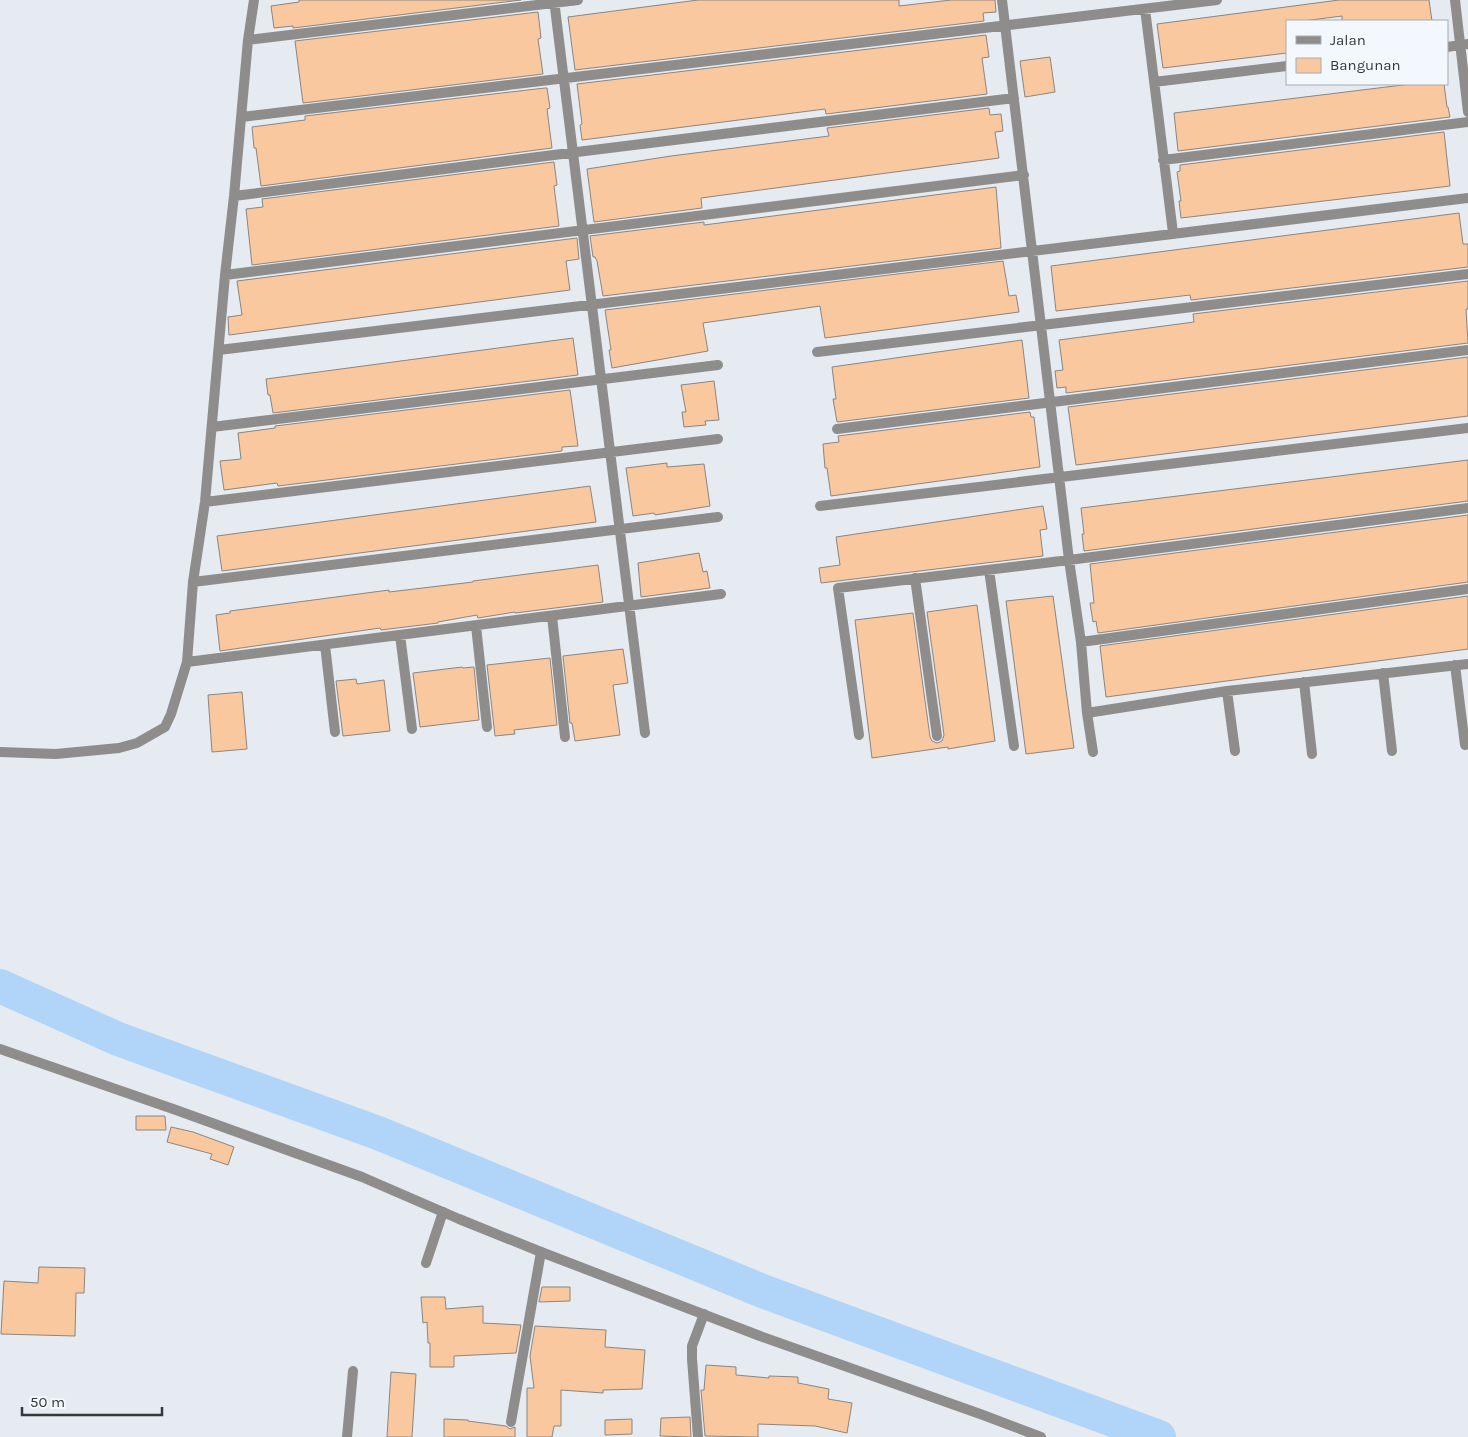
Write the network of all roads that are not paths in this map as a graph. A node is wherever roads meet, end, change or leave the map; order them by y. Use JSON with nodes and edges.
{"nodes":[{"id":1,"x":254,"y":0,"type":"edge"},
{"id":2,"x":578,"y":0,"type":"edge"},
{"id":3,"x":1002,"y":0,"type":"edge"},
{"id":4,"x":1217,"y":0,"type":"edge"},
{"id":5,"x":1455,"y":0,"type":"edge"},
{"id":6,"x":554,"y":1,"type":"edge"},
{"id":7,"x":1145,"y":9,"type":"junction"},
{"id":8,"x":1006,"y":25,"type":"junction"},
{"id":9,"x":248,"y":40,"type":"junction"},
{"id":10,"x":1464,"y":45,"type":"edge"},
{"id":11,"x":1448,"y":47,"type":"edge"},
{"id":12,"x":1286,"y":66,"type":"edge"},
{"id":13,"x":564,"y":78,"type":"junction"},
{"id":14,"x":1154,"y":82,"type":"junction"},
{"id":15,"x":1014,"y":98,"type":"junction"},
{"id":16,"x":1468,"y":112,"type":"edge"},
{"id":17,"x":242,"y":117,"type":"junction"},
{"id":18,"x":1468,"y":122,"type":"edge"},
{"id":19,"x":573,"y":153,"type":"junction"},
{"id":20,"x":1163,"y":160,"type":"junction"},
{"id":21,"x":1024,"y":175,"type":"junction"},
{"id":22,"x":234,"y":196,"type":"junction"},
{"id":23,"x":1468,"y":198,"type":"edge"},
{"id":24,"x":583,"y":230,"type":"junction"},
{"id":25,"x":1173,"y":233,"type":"junction"},
{"id":26,"x":1033,"y":250,"type":"junction"},
{"id":27,"x":1468,"y":274,"type":"edge"},
{"id":28,"x":225,"y":275,"type":"junction"},
{"id":29,"x":592,"y":304,"type":"junction"},
{"id":30,"x":1042,"y":325,"type":"junction"},
{"id":31,"x":219,"y":350,"type":"junction"},
{"id":32,"x":1468,"y":350,"type":"edge"},
{"id":33,"x":817,"y":352,"type":"dead end"},
{"id":34,"x":718,"y":365,"type":"dead end"},
{"id":35,"x":601,"y":379,"type":"junction"},
{"id":36,"x":1051,"y":402,"type":"junction"},
{"id":37,"x":212,"y":427,"type":"junction"},
{"id":38,"x":1468,"y":428,"type":"edge"},
{"id":39,"x":836,"y":429,"type":"dead end"},
{"id":40,"x":718,"y":439,"type":"dead end"},
{"id":41,"x":610,"y":453,"type":"junction"},
{"id":42,"x":1060,"y":477,"type":"junction"},
{"id":43,"x":205,"y":502,"type":"junction"},
{"id":44,"x":820,"y":506,"type":"dead end"},
{"id":45,"x":1468,"y":508,"type":"edge"},
{"id":46,"x":718,"y":517,"type":"dead end"},
{"id":47,"x":620,"y":529,"type":"junction"},
{"id":48,"x":1069,"y":560,"type":"junction"},
{"id":49,"x":989,"y":570,"type":"junction"},
{"id":50,"x":915,"y":578,"type":"junction"},
{"id":51,"x":193,"y":582,"type":"junction"},
{"id":52,"x":1468,"y":589,"type":"edge"},
{"id":53,"x":720,"y":594,"type":"dead end"},
{"id":54,"x":629,"y":606,"type":"junction"},
{"id":55,"x":552,"y":616,"type":"junction"},
{"id":56,"x":476,"y":626,"type":"junction"},
{"id":57,"x":400,"y":635,"type":"junction"},
{"id":58,"x":1081,"y":642,"type":"junction"},
{"id":59,"x":325,"y":645,"type":"junction"},
{"id":60,"x":187,"y":662,"type":"junction"},
{"id":61,"x":1468,"y":664,"type":"edge"},
{"id":62,"x":1455,"y":665,"type":"junction"},
{"id":63,"x":1382,"y":674,"type":"junction"},
{"id":64,"x":1304,"y":682,"type":"junction"},
{"id":65,"x":1228,"y":692,"type":"junction"},
{"id":66,"x":1087,"y":713,"type":"junction"},
{"id":67,"x":486,"y":726,"type":"dead end"},
{"id":68,"x":412,"y":729,"type":"dead end"},
{"id":69,"x":334,"y":732,"type":"dead end"},
{"id":70,"x":645,"y":733,"type":"dead end"},
{"id":71,"x":859,"y":735,"type":"dead end"},
{"id":72,"x":937,"y":736,"type":"dead end"},
{"id":73,"x":565,"y":737,"type":"dead end"},
{"id":74,"x":1465,"y":745,"type":"dead end"},
{"id":75,"x":1014,"y":746,"type":"dead end"},
{"id":76,"x":1235,"y":750,"type":"dead end"},
{"id":77,"x":1392,"y":751,"type":"dead end"},
{"id":78,"x":0,"y":752,"type":"edge"},
{"id":79,"x":1093,"y":752,"type":"dead end"},
{"id":80,"x":1312,"y":754,"type":"dead end"},
{"id":81,"x":0,"y":1049,"type":"edge"},
{"id":82,"x":443,"y":1212,"type":"junction"},
{"id":83,"x":541,"y":1252,"type":"junction"},
{"id":84,"x":426,"y":1263,"type":"dead end"},
{"id":85,"x":704,"y":1314,"type":"junction"},
{"id":86,"x":353,"y":1371,"type":"dead end"},
{"id":87,"x":511,"y":1422,"type":"dead end"},
{"id":88,"x":347,"y":1437,"type":"edge"},
{"id":89,"x":698,"y":1437,"type":"edge"},
{"id":90,"x":1041,"y":1437,"type":"edge"}],
"edges":[{"from":1,"to":9,"type":"street"},
{"from":2,"to":6,"type":"street"},
{"from":3,"to":8,"type":"street"},
{"from":4,"to":7,"type":"street"},
{"from":5,"to":10,"type":"street"},
{"from":6,"to":9,"type":"street"},
{"from":6,"to":13,"type":"street"},
{"from":7,"to":8,"type":"street"},
{"from":7,"to":14,"type":"street"},
{"from":8,"to":13,"type":"street"},
{"from":8,"to":15,"type":"street"},
{"from":9,"to":17,"type":"street"},
{"from":10,"to":11,"type":"street"},
{"from":10,"to":16,"type":"street"},
{"from":12,"to":14,"type":"street"},
{"from":13,"to":17,"type":"street"},
{"from":13,"to":19,"type":"street"},
{"from":14,"to":20,"type":"street"},
{"from":15,"to":19,"type":"street"},
{"from":15,"to":21,"type":"street"},
{"from":17,"to":22,"type":"street"},
{"from":18,"to":20,"type":"street"},
{"from":19,"to":22,"type":"street"},
{"from":19,"to":24,"type":"street"},
{"from":20,"to":25,"type":"street"},
{"from":21,"to":24,"type":"street"},
{"from":21,"to":26,"type":"street"},
{"from":22,"to":28,"type":"street"},
{"from":23,"to":25,"type":"street"},
{"from":24,"to":28,"type":"street"},
{"from":24,"to":29,"type":"street"},
{"from":25,"to":26,"type":"street"},
{"from":26,"to":29,"type":"street"},
{"from":26,"to":30,"type":"street"},
{"from":27,"to":30,"type":"street"},
{"from":28,"to":31,"type":"street"},
{"from":29,"to":31,"type":"street"},
{"from":29,"to":35,"type":"street"},
{"from":30,"to":33,"type":"street"},
{"from":30,"to":36,"type":"street"},
{"from":31,"to":37,"type":"street"},
{"from":32,"to":36,"type":"street"},
{"from":34,"to":35,"type":"street"},
{"from":35,"to":37,"type":"street"},
{"from":35,"to":41,"type":"street"},
{"from":36,"to":39,"type":"street"},
{"from":36,"to":42,"type":"street"},
{"from":37,"to":43,"type":"street"},
{"from":38,"to":42,"type":"street"},
{"from":40,"to":41,"type":"street"},
{"from":41,"to":43,"type":"street"},
{"from":41,"to":47,"type":"street"},
{"from":42,"to":44,"type":"street"},
{"from":42,"to":48,"type":"street"},
{"from":43,"to":51,"type":"street"},
{"from":45,"to":48,"type":"street"},
{"from":46,"to":47,"type":"street"},
{"from":47,"to":51,"type":"street"},
{"from":47,"to":54,"type":"street"},
{"from":48,"to":49,"type":"street"},
{"from":48,"to":58,"type":"street"},
{"from":49,"to":50,"type":"street"},
{"from":49,"to":75,"type":"street"},
{"from":50,"to":71,"type":"street"},
{"from":50,"to":72,"type":"street"},
{"from":51,"to":60,"type":"street"},
{"from":52,"to":58,"type":"street"},
{"from":53,"to":54,"type":"street"},
{"from":54,"to":55,"type":"street"},
{"from":54,"to":70,"type":"street"},
{"from":55,"to":56,"type":"street"},
{"from":55,"to":73,"type":"street"},
{"from":56,"to":57,"type":"street"},
{"from":56,"to":67,"type":"street"},
{"from":57,"to":59,"type":"street"},
{"from":57,"to":68,"type":"street"},
{"from":58,"to":66,"type":"street"},
{"from":59,"to":60,"type":"street"},
{"from":59,"to":69,"type":"street"},
{"from":60,"to":78,"type":"street"},
{"from":61,"to":62,"type":"street"},
{"from":62,"to":63,"type":"street"},
{"from":62,"to":74,"type":"street"},
{"from":63,"to":64,"type":"street"},
{"from":63,"to":77,"type":"street"},
{"from":64,"to":65,"type":"street"},
{"from":64,"to":80,"type":"street"},
{"from":65,"to":66,"type":"street"},
{"from":65,"to":76,"type":"street"},
{"from":66,"to":79,"type":"street"},
{"from":81,"to":82,"type":"street"},
{"from":82,"to":83,"type":"street"},
{"from":82,"to":84,"type":"street"},
{"from":83,"to":85,"type":"street"},
{"from":83,"to":87,"type":"street"},
{"from":85,"to":89,"type":"street"},
{"from":85,"to":90,"type":"street"},
{"from":86,"to":88,"type":"street"}]}
